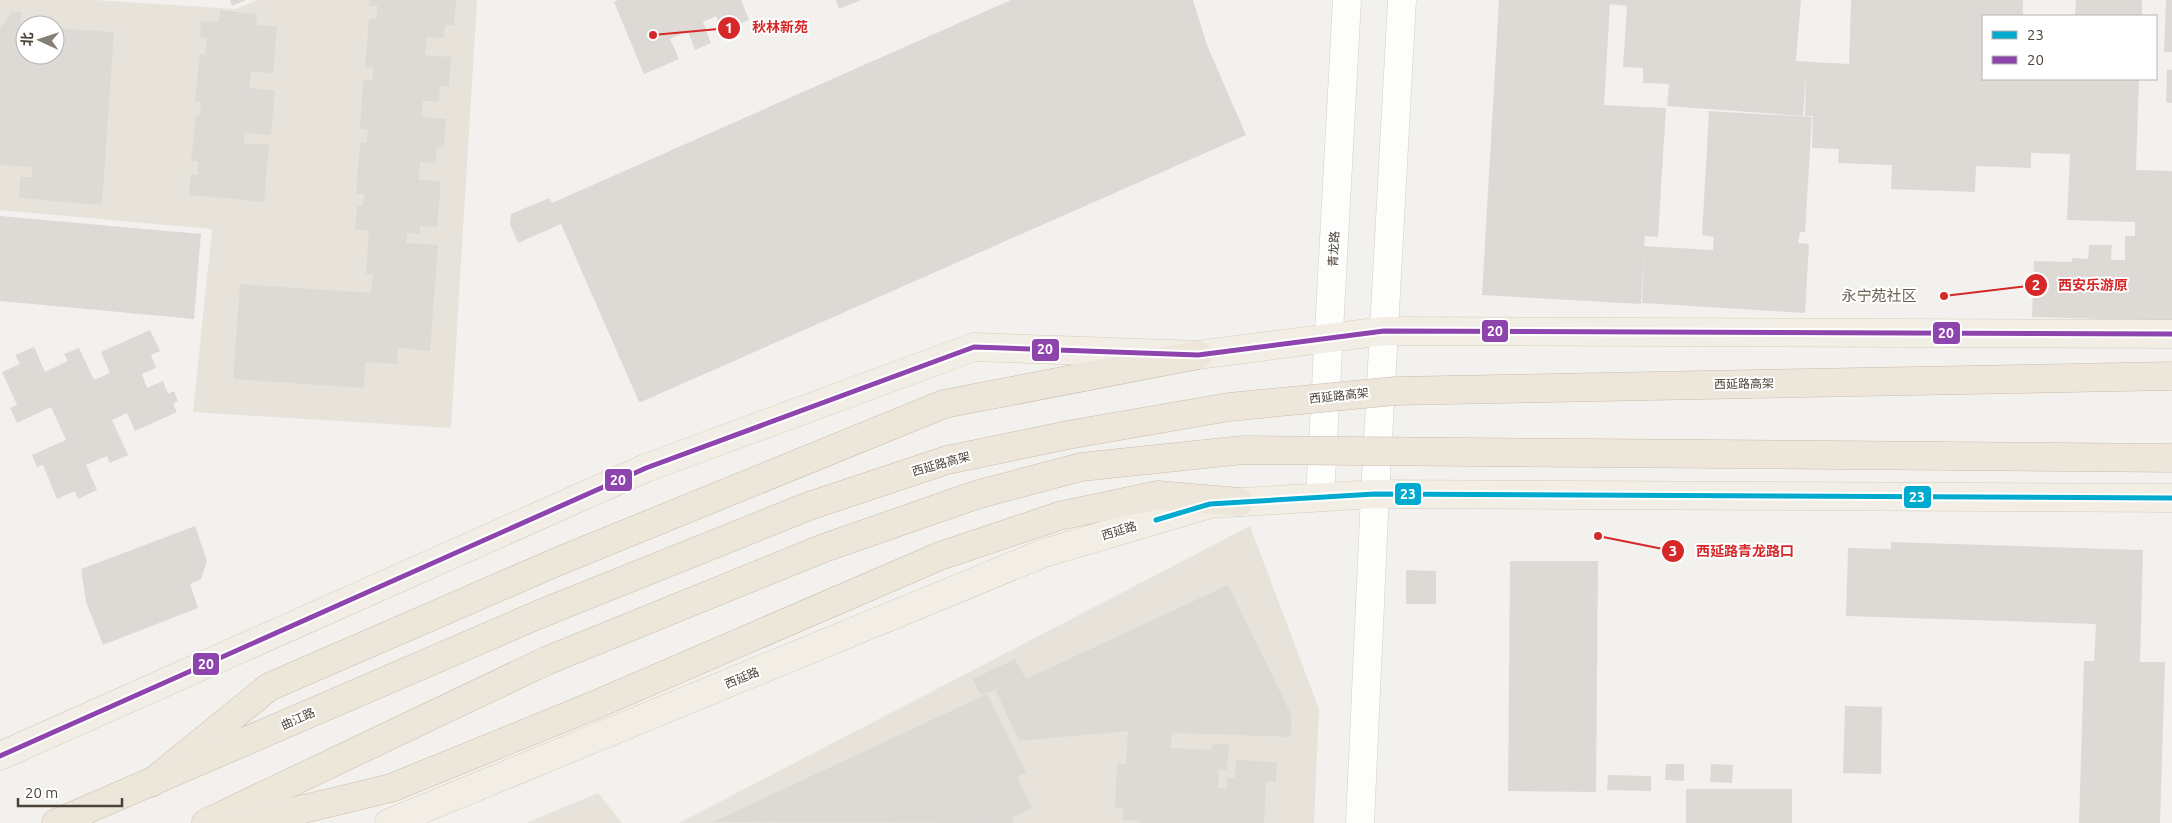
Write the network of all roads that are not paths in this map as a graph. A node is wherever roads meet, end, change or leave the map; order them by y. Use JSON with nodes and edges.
{"nodes":[{"id":1,"x":1348,"y":0,"type":"edge"},
{"id":2,"x":1402,"y":0,"type":"edge"},
{"id":3,"x":1384,"y":331,"type":"junction"},
{"id":4,"x":2172,"y":334,"type":"edge"},
{"id":5,"x":1329,"y":338,"type":"junction"},
{"id":6,"x":1198,"y":355,"type":"junction"},
{"id":7,"x":2172,"y":376,"type":"edge"},
{"id":8,"x":2172,"y":458,"type":"edge"},
{"id":9,"x":1375,"y":494,"type":"junction"},
{"id":10,"x":1320,"y":497,"type":"junction"},
{"id":11,"x":2172,"y":498,"type":"edge"},
{"id":12,"x":1239,"y":502,"type":"junction"},
{"id":13,"x":540,"y":614,"type":"joint"},
{"id":14,"x":0,"y":756,"type":"edge"},
{"id":15,"x":151,"y":783,"type":"junction"},
{"id":16,"x":56,"y":823,"type":"edge"},
{"id":17,"x":206,"y":823,"type":"edge"},
{"id":18,"x":246,"y":823,"type":"edge"},
{"id":19,"x":389,"y":823,"type":"edge"},
{"id":20,"x":1360,"y":823,"type":"edge"}],
"edges":[{"from":1,"to":5,"type":"street","name":"青龙路"},
{"from":2,"to":3,"type":"street"},
{"from":3,"to":4,"type":"main road"},
{"from":3,"to":5,"type":"main road"},
{"from":3,"to":9,"type":"street"},
{"from":5,"to":6,"type":"main road"},
{"from":5,"to":10,"type":"street","name":"青龙路"},
{"from":6,"to":14,"type":"main road"},
{"from":6,"to":15,"type":"highway"},
{"from":7,"to":13,"type":"highway","name":"西延路高架","bridge":true},
{"from":8,"to":17,"type":"highway","bridge":true},
{"from":9,"to":10,"type":"main road","name":"西延路"},
{"from":9,"to":11,"type":"main road","name":"西延路"},
{"from":9,"to":20,"type":"street"},
{"from":10,"to":12,"type":"main road","name":"西延路"},
{"from":12,"to":18,"type":"highway"},
{"from":12,"to":19,"type":"main road","name":"西延路"},
{"from":13,"to":15,"type":"highway","name":"曲江路"},
{"from":15,"to":16,"type":"highway","name":"曲江路"}]}
